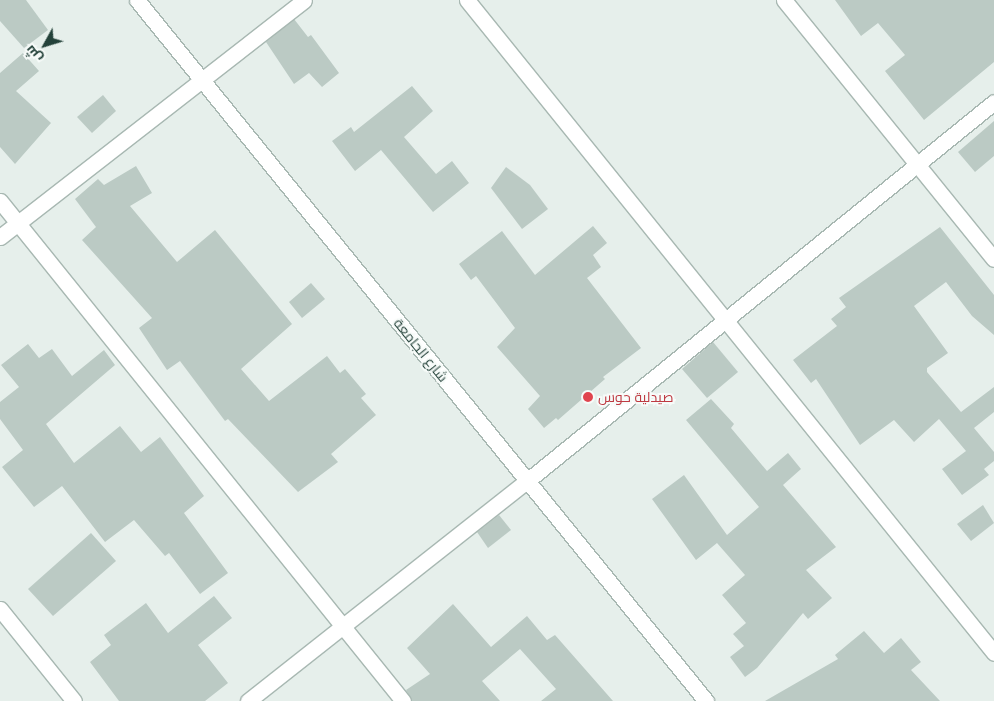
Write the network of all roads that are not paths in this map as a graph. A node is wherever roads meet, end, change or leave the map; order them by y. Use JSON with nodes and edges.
{"nodes":[{"id":1,"x":137,"y":0,"type":"edge"},
{"id":2,"x":304,"y":0,"type":"edge"},
{"id":3,"x":467,"y":0,"type":"edge"},
{"id":4,"x":784,"y":0,"type":"edge"},
{"id":5,"x":202,"y":81,"type":"junction"},
{"id":6,"x":994,"y":102,"type":"edge"},
{"id":7,"x":919,"y":165,"type":"junction"},
{"id":8,"x":0,"y":201,"type":"edge"},
{"id":9,"x":18,"y":222,"type":"junction"},
{"id":10,"x":0,"y":237,"type":"edge"},
{"id":11,"x":994,"y":259,"type":"edge"},
{"id":12,"x":726,"y":318,"type":"junction"},
{"id":13,"x":527,"y":481,"type":"junction"},
{"id":14,"x":0,"y":609,"type":"edge"},
{"id":15,"x":343,"y":626,"type":"junction"},
{"id":16,"x":994,"y":653,"type":"edge"},
{"id":17,"x":74,"y":701,"type":"edge"},
{"id":18,"x":248,"y":701,"type":"edge"},
{"id":19,"x":403,"y":701,"type":"edge"},
{"id":20,"x":706,"y":701,"type":"edge"}],
"edges":[{"from":1,"to":5,"type":"street","name":"شارع الجامعة"},
{"from":2,"to":5,"type":"street"},
{"from":3,"to":12,"type":"street"},
{"from":4,"to":7,"type":"street"},
{"from":5,"to":9,"type":"street"},
{"from":5,"to":13,"type":"street","name":"شارع الجامعة"},
{"from":6,"to":7,"type":"street"},
{"from":7,"to":11,"type":"street"},
{"from":7,"to":12,"type":"street"},
{"from":8,"to":9,"type":"street"},
{"from":9,"to":10,"type":"street"},
{"from":9,"to":15,"type":"street"},
{"from":12,"to":13,"type":"street"},
{"from":12,"to":16,"type":"street"},
{"from":13,"to":15,"type":"street"},
{"from":13,"to":20,"type":"street","name":"شارع الجامعة"},
{"from":14,"to":17,"type":"street"},
{"from":15,"to":18,"type":"street"},
{"from":15,"to":19,"type":"street"}]}
